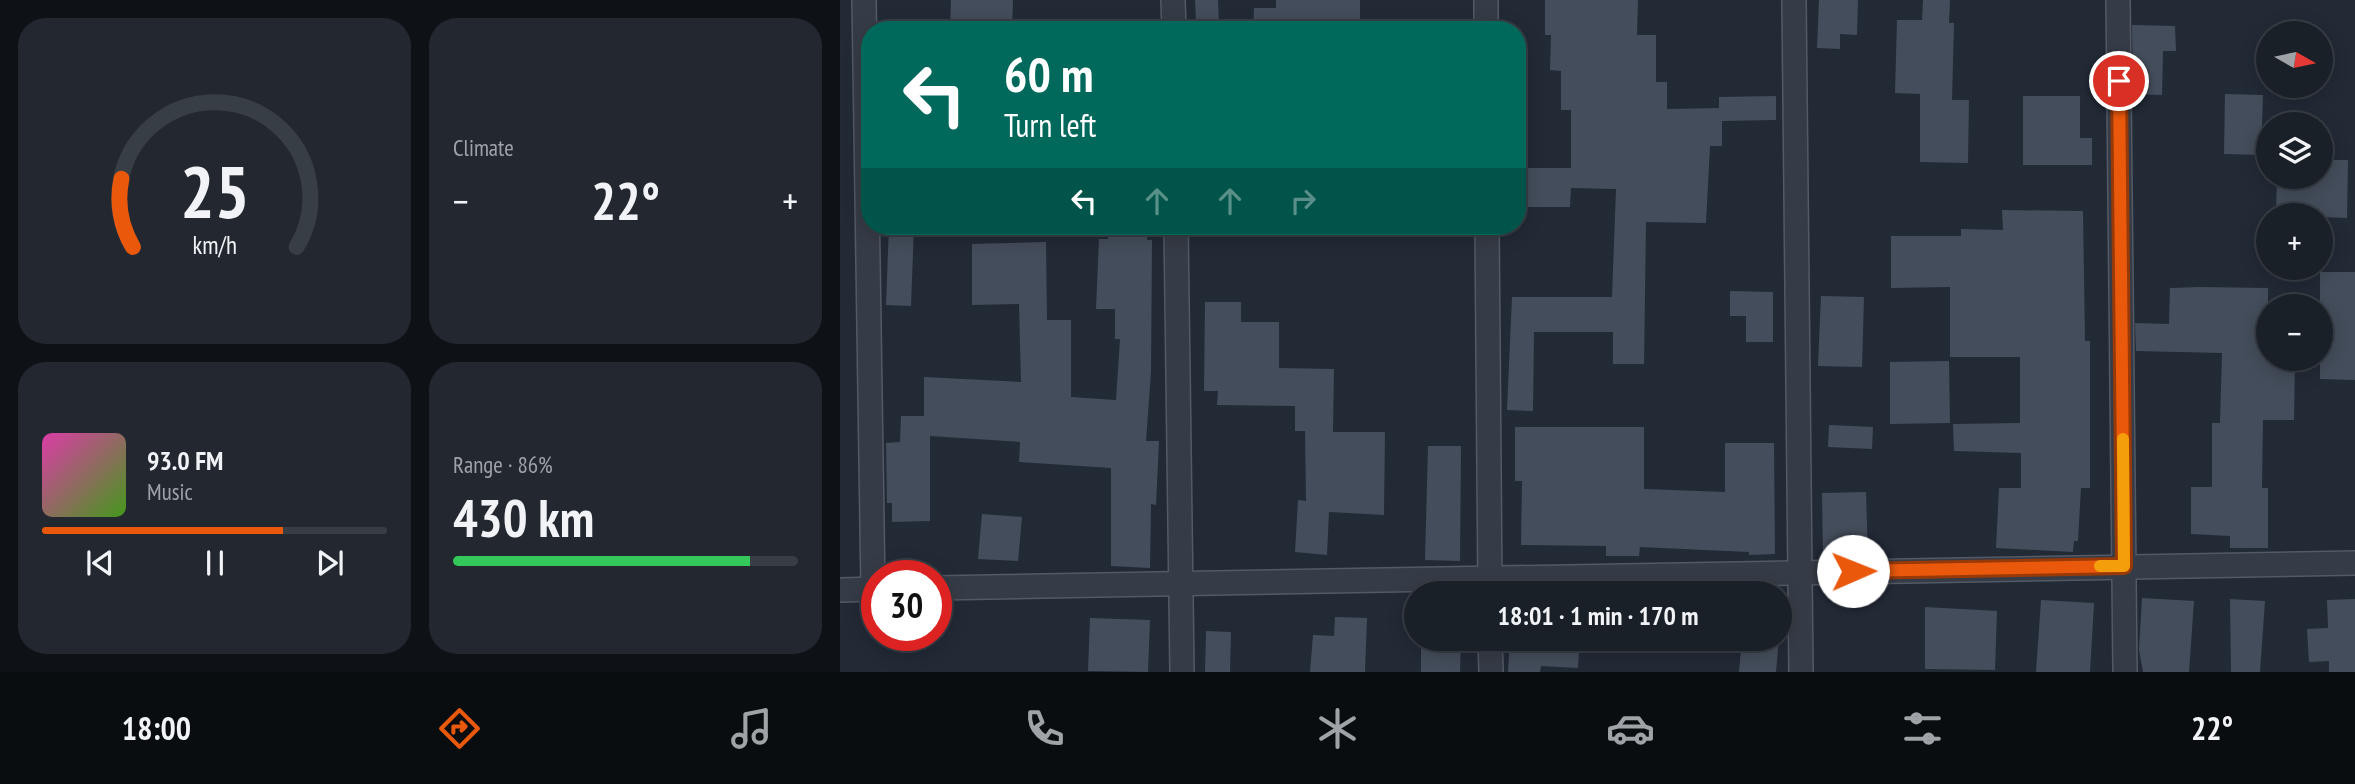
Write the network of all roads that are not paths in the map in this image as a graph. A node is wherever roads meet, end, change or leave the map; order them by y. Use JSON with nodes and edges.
{"nodes":[{"id":1,"x":864,"y":0,"type":"edge"},
{"id":2,"x":1173,"y":0,"type":"edge"},
{"id":3,"x":1486,"y":0,"type":"edge"},
{"id":4,"x":1794,"y":0,"type":"edge"},
{"id":5,"x":2118,"y":0,"type":"edge"},
{"id":6,"x":864,"y":21,"type":"edge"},
{"id":7,"x":1174,"y":21,"type":"edge"},
{"id":8,"x":1486,"y":21,"type":"edge"},
{"id":9,"x":868,"y":235,"type":"edge"},
{"id":10,"x":1176,"y":235,"type":"edge"},
{"id":11,"x":1488,"y":235,"type":"edge"},
{"id":12,"x":874,"y":560,"type":"edge"},
{"id":13,"x":2355,"y":562,"type":"edge"},
{"id":14,"x":2124,"y":566,"type":"junction"},
{"id":15,"x":1799,"y":572,"type":"junction"},
{"id":16,"x":1490,"y":581,"type":"edge"},
{"id":17,"x":1585,"y":581,"type":"edge"},
{"id":18,"x":1180,"y":584,"type":"junction"},
{"id":19,"x":1404,"y":585,"type":"edge"},
{"id":20,"x":952,"y":588,"type":"edge"},
{"id":21,"x":861,"y":589,"type":"edge"},
{"id":22,"x":840,"y":590,"type":"edge"},
{"id":23,"x":1490,"y":651,"type":"edge"},
{"id":24,"x":1182,"y":672,"type":"edge"},
{"id":25,"x":1491,"y":672,"type":"edge"},
{"id":26,"x":1801,"y":672,"type":"edge"},
{"id":27,"x":2125,"y":672,"type":"edge"}],
"edges":[{"from":1,"to":6,"type":"street"},
{"from":2,"to":7,"type":"street"},
{"from":3,"to":8,"type":"street"},
{"from":4,"to":15,"type":"street"},
{"from":5,"to":14,"type":"street"},
{"from":9,"to":12,"type":"street"},
{"from":10,"to":18,"type":"street"},
{"from":11,"to":16,"type":"street"},
{"from":13,"to":14,"type":"street"},
{"from":14,"to":15,"type":"street"},
{"from":14,"to":27,"type":"street"},
{"from":15,"to":17,"type":"street"},
{"from":15,"to":26,"type":"street"},
{"from":18,"to":19,"type":"street"},
{"from":18,"to":20,"type":"street"},
{"from":18,"to":24,"type":"street"},
{"from":21,"to":22,"type":"street"},
{"from":23,"to":25,"type":"street"}]}
